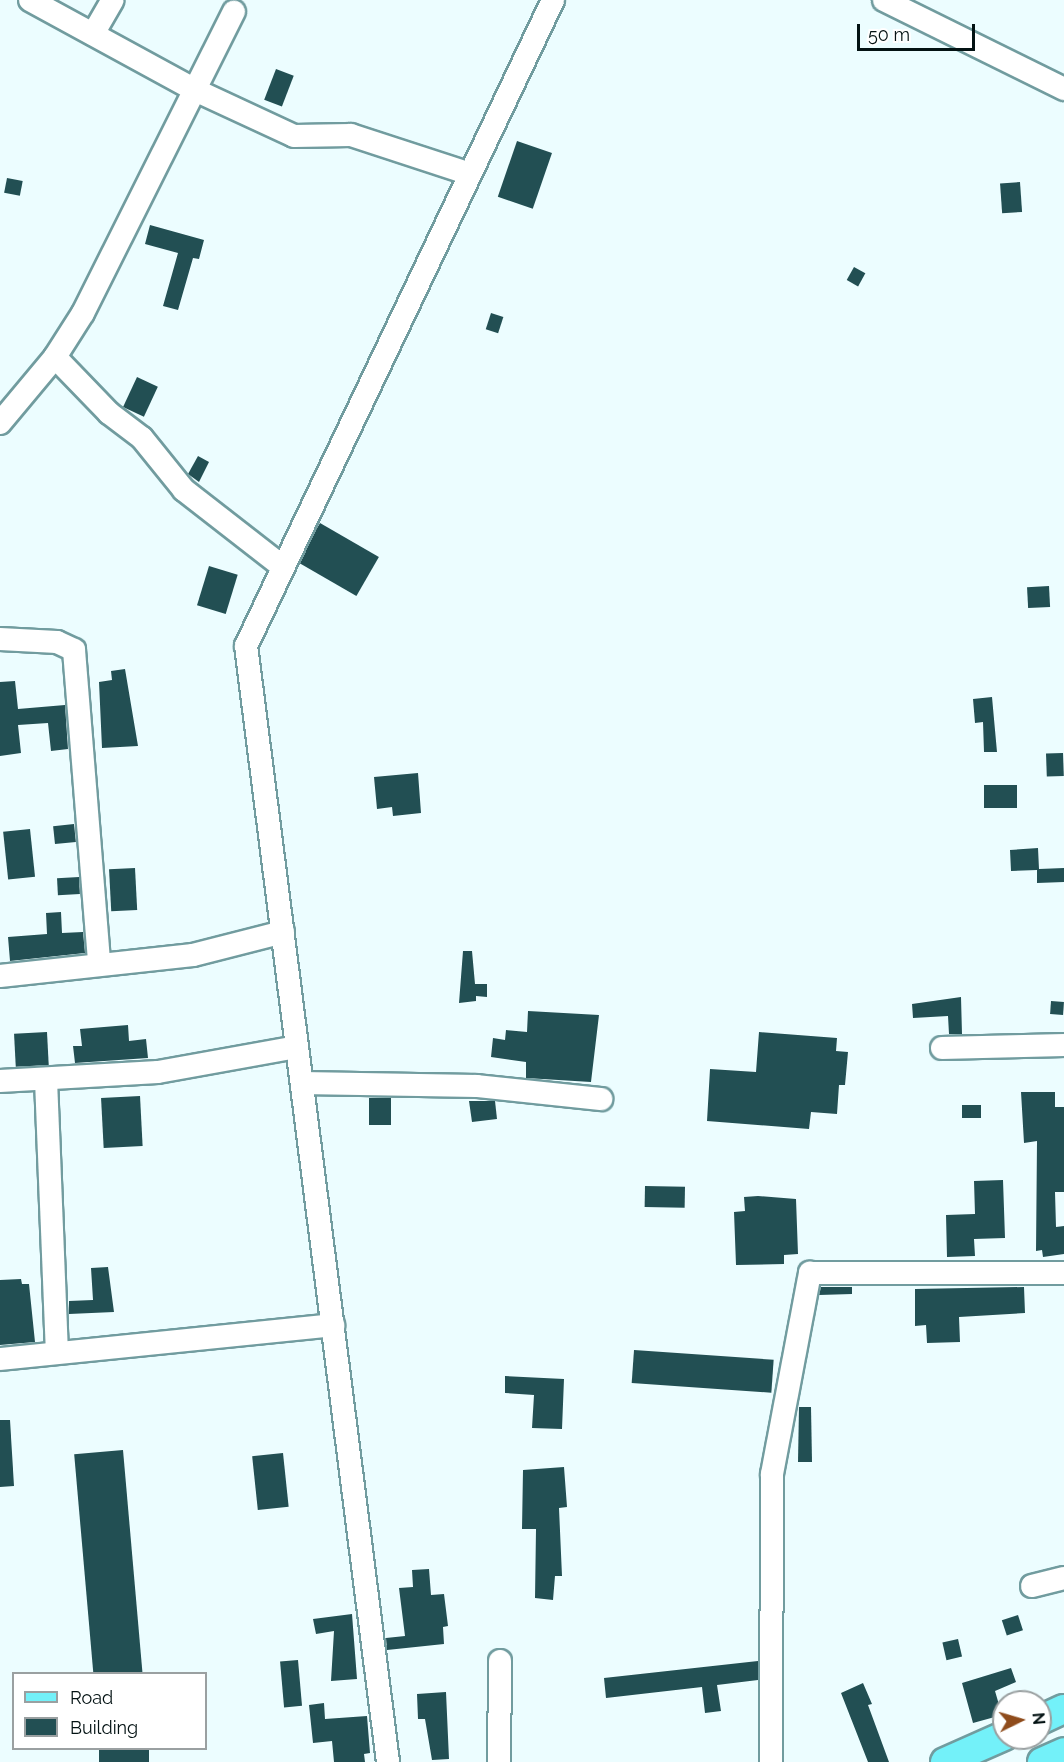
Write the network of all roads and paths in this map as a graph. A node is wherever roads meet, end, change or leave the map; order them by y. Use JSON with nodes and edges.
{"nodes":[{"id":1,"x":30,"y":0,"type":"edge"},
{"id":2,"x":112,"y":0,"type":"edge"},
{"id":3,"x":553,"y":0,"type":"edge"},
{"id":4,"x":884,"y":0,"type":"edge"},
{"id":5,"x":234,"y":12,"type":"dead end"},
{"id":6,"x":93,"y":34,"type":"junction"},
{"id":7,"x":1064,"y":89,"type":"edge"},
{"id":8,"x":195,"y":90,"type":"junction"},
{"id":9,"x":470,"y":174,"type":"junction"},
{"id":10,"x":55,"y":357,"type":"junction"},
{"id":11,"x":0,"y":423,"type":"edge"},
{"id":12,"x":283,"y":567,"type":"junction"},
{"id":13,"x":0,"y":639,"type":"edge"},
{"id":14,"x":282,"y":932,"type":"junction"},
{"id":15,"x":99,"y":963,"type":"junction"},
{"id":16,"x":0,"y":976,"type":"edge"},
{"id":17,"x":1064,"y":1045,"type":"edge"},
{"id":18,"x":297,"y":1047,"type":"junction"},
{"id":19,"x":942,"y":1048,"type":"dead end"},
{"id":20,"x":0,"y":1080,"type":"edge"},
{"id":21,"x":46,"y":1080,"type":"junction"},
{"id":22,"x":302,"y":1083,"type":"junction"},
{"id":23,"x":601,"y":1099,"type":"dead end"},
{"id":24,"x":1064,"y":1274,"type":"edge"},
{"id":25,"x":333,"y":1324,"type":"junction"},
{"id":26,"x":57,"y":1351,"type":"junction"},
{"id":27,"x":0,"y":1359,"type":"edge"},
{"id":28,"x":1064,"y":1578,"type":"edge"},
{"id":29,"x":1032,"y":1586,"type":"dead end"},
{"id":30,"x":500,"y":1661,"type":"dead end"},
{"id":31,"x":992,"y":1741,"type":"edge"},
{"id":32,"x":1064,"y":1752,"type":"edge"},
{"id":33,"x":388,"y":1762,"type":"edge"},
{"id":34,"x":499,"y":1762,"type":"edge"},
{"id":35,"x":771,"y":1762,"type":"edge"},
{"id":36,"x":945,"y":1762,"type":"edge"},
{"id":37,"x":1042,"y":1762,"type":"edge"}],
"edges":[{"from":1,"to":6,"type":"street"},
{"from":2,"to":6,"type":"street"},
{"from":3,"to":9,"type":"street"},
{"from":4,"to":7,"type":"street"},
{"from":5,"to":8,"type":"street"},
{"from":6,"to":8,"type":"street"},
{"from":8,"to":9,"type":"street"},
{"from":8,"to":10,"type":"street"},
{"from":9,"to":12,"type":"street"},
{"from":10,"to":11,"type":"street"},
{"from":10,"to":12,"type":"street"},
{"from":12,"to":14,"type":"street"},
{"from":13,"to":15,"type":"street"},
{"from":14,"to":15,"type":"street"},
{"from":14,"to":18,"type":"street"},
{"from":15,"to":16,"type":"street"},
{"from":17,"to":19,"type":"street"},
{"from":18,"to":21,"type":"street"},
{"from":18,"to":22,"type":"street"},
{"from":20,"to":21,"type":"street"},
{"from":21,"to":26,"type":"street"},
{"from":22,"to":23,"type":"street"},
{"from":22,"to":25,"type":"street"},
{"from":24,"to":35,"type":"street"},
{"from":25,"to":26,"type":"street"},
{"from":25,"to":33,"type":"street"},
{"from":26,"to":27,"type":"street"},
{"from":28,"to":29,"type":"street"},
{"from":30,"to":34,"type":"street"},
{"from":31,"to":36,"type":"main road"},
{"from":32,"to":37,"type":"main road"}]}
